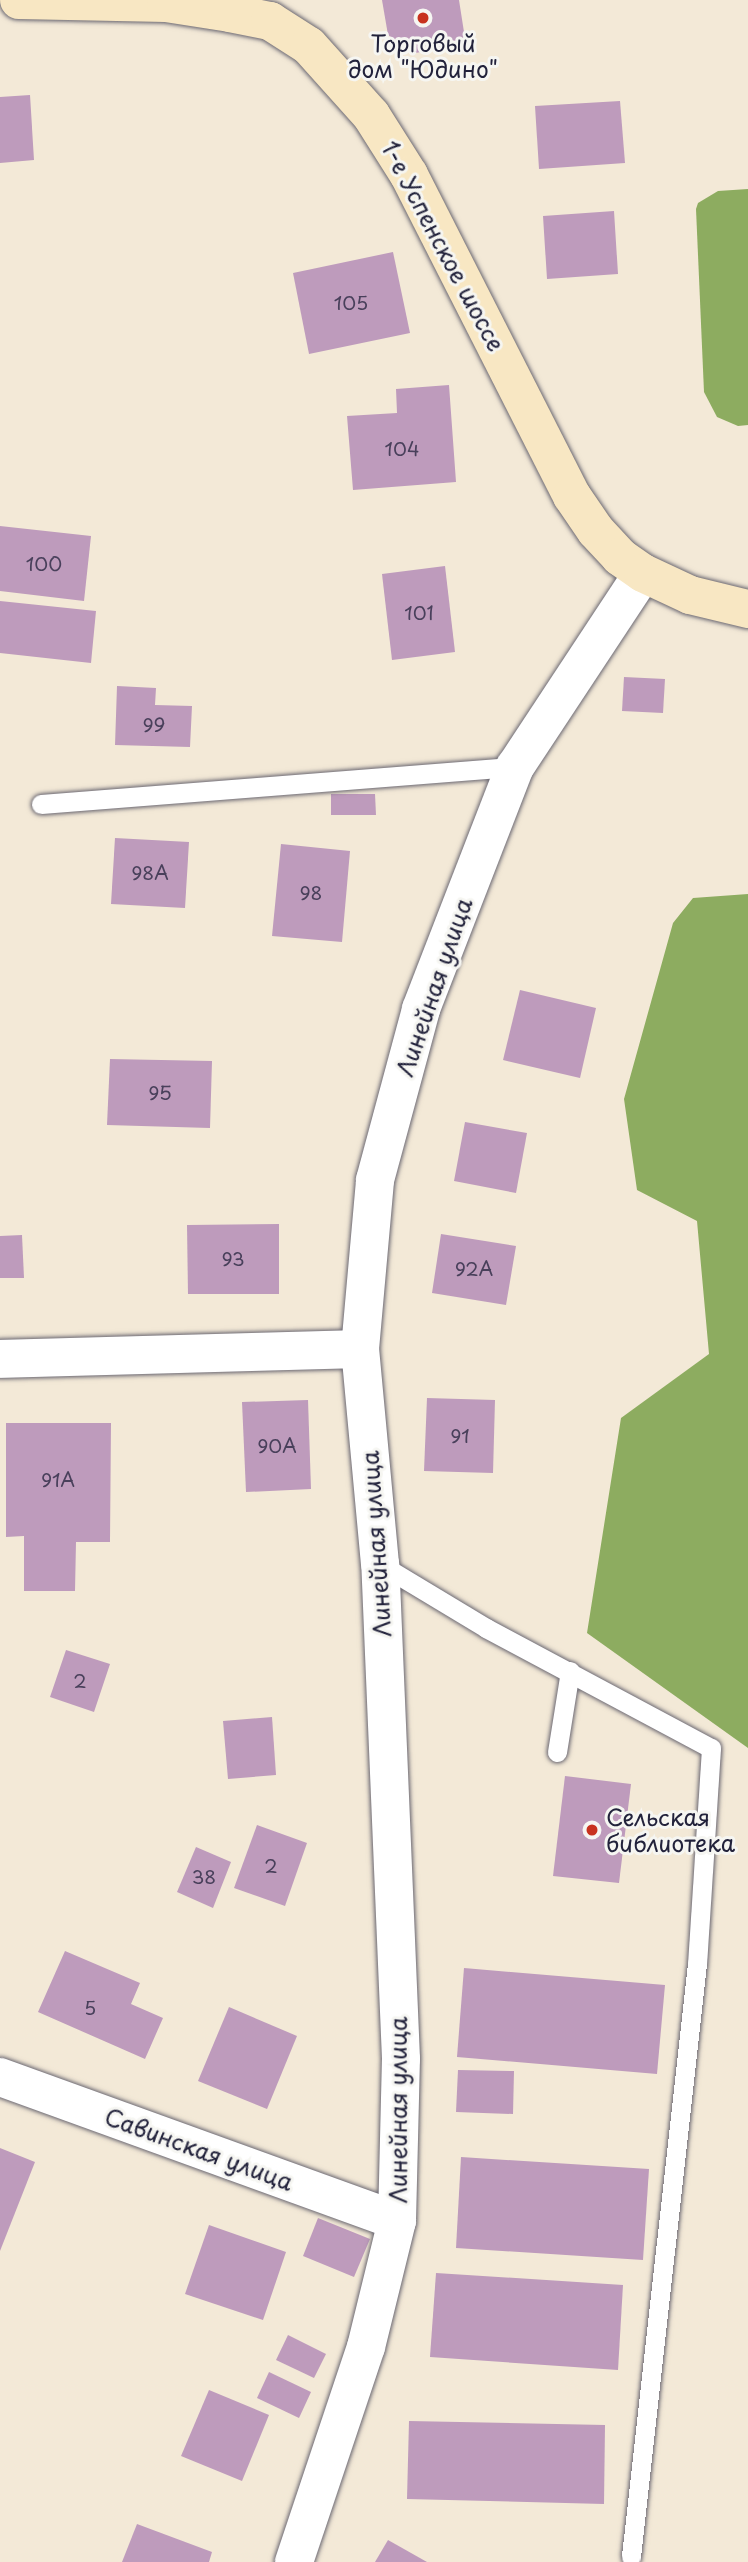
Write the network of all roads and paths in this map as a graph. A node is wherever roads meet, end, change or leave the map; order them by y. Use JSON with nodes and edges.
{"nodes":[{"id":1,"x":19,"y":0,"type":"edge"},
{"id":2,"x":236,"y":6,"type":"edge"},
{"id":3,"x":643,"y":573,"type":"junction"},
{"id":4,"x":748,"y":608,"type":"edge"},
{"id":5,"x":515,"y":766,"type":"junction"},
{"id":6,"x":41,"y":804,"type":"dead end"},
{"id":7,"x":360,"y":1349,"type":"junction"},
{"id":8,"x":0,"y":1359,"type":"edge"},
{"id":9,"x":380,"y":1564,"type":"junction"},
{"id":10,"x":569,"y":1671,"type":"junction"},
{"id":11,"x":557,"y":1752,"type":"dead end"},
{"id":12,"x":0,"y":2077,"type":"edge"},
{"id":13,"x":397,"y":2221,"type":"junction"},
{"id":14,"x":631,"y":2556,"type":"dead end"},
{"id":15,"x":294,"y":2562,"type":"edge"}],
"edges":[{"from":1,"to":2,"type":"main road","name":"1-е Успенское шоссе"},
{"from":2,"to":3,"type":"main road","name":"1-е Успенское шоссе"},
{"from":3,"to":4,"type":"main road","name":"1-е Успенское шоссе"},
{"from":3,"to":5,"type":"street","name":"Линейная улица"},
{"from":5,"to":6,"type":"lane"},
{"from":5,"to":7,"type":"street","name":"Линейная улица"},
{"from":7,"to":8,"type":"street"},
{"from":7,"to":9,"type":"street","name":"Линейная улица"},
{"from":9,"to":10,"type":"lane"},
{"from":9,"to":13,"type":"street","name":"Линейная улица"},
{"from":10,"to":11,"type":"lane"},
{"from":10,"to":14,"type":"lane"},
{"from":12,"to":13,"type":"street","name":"Савинская улица"},
{"from":13,"to":15,"type":"street","name":"Линейная улица"}]}
